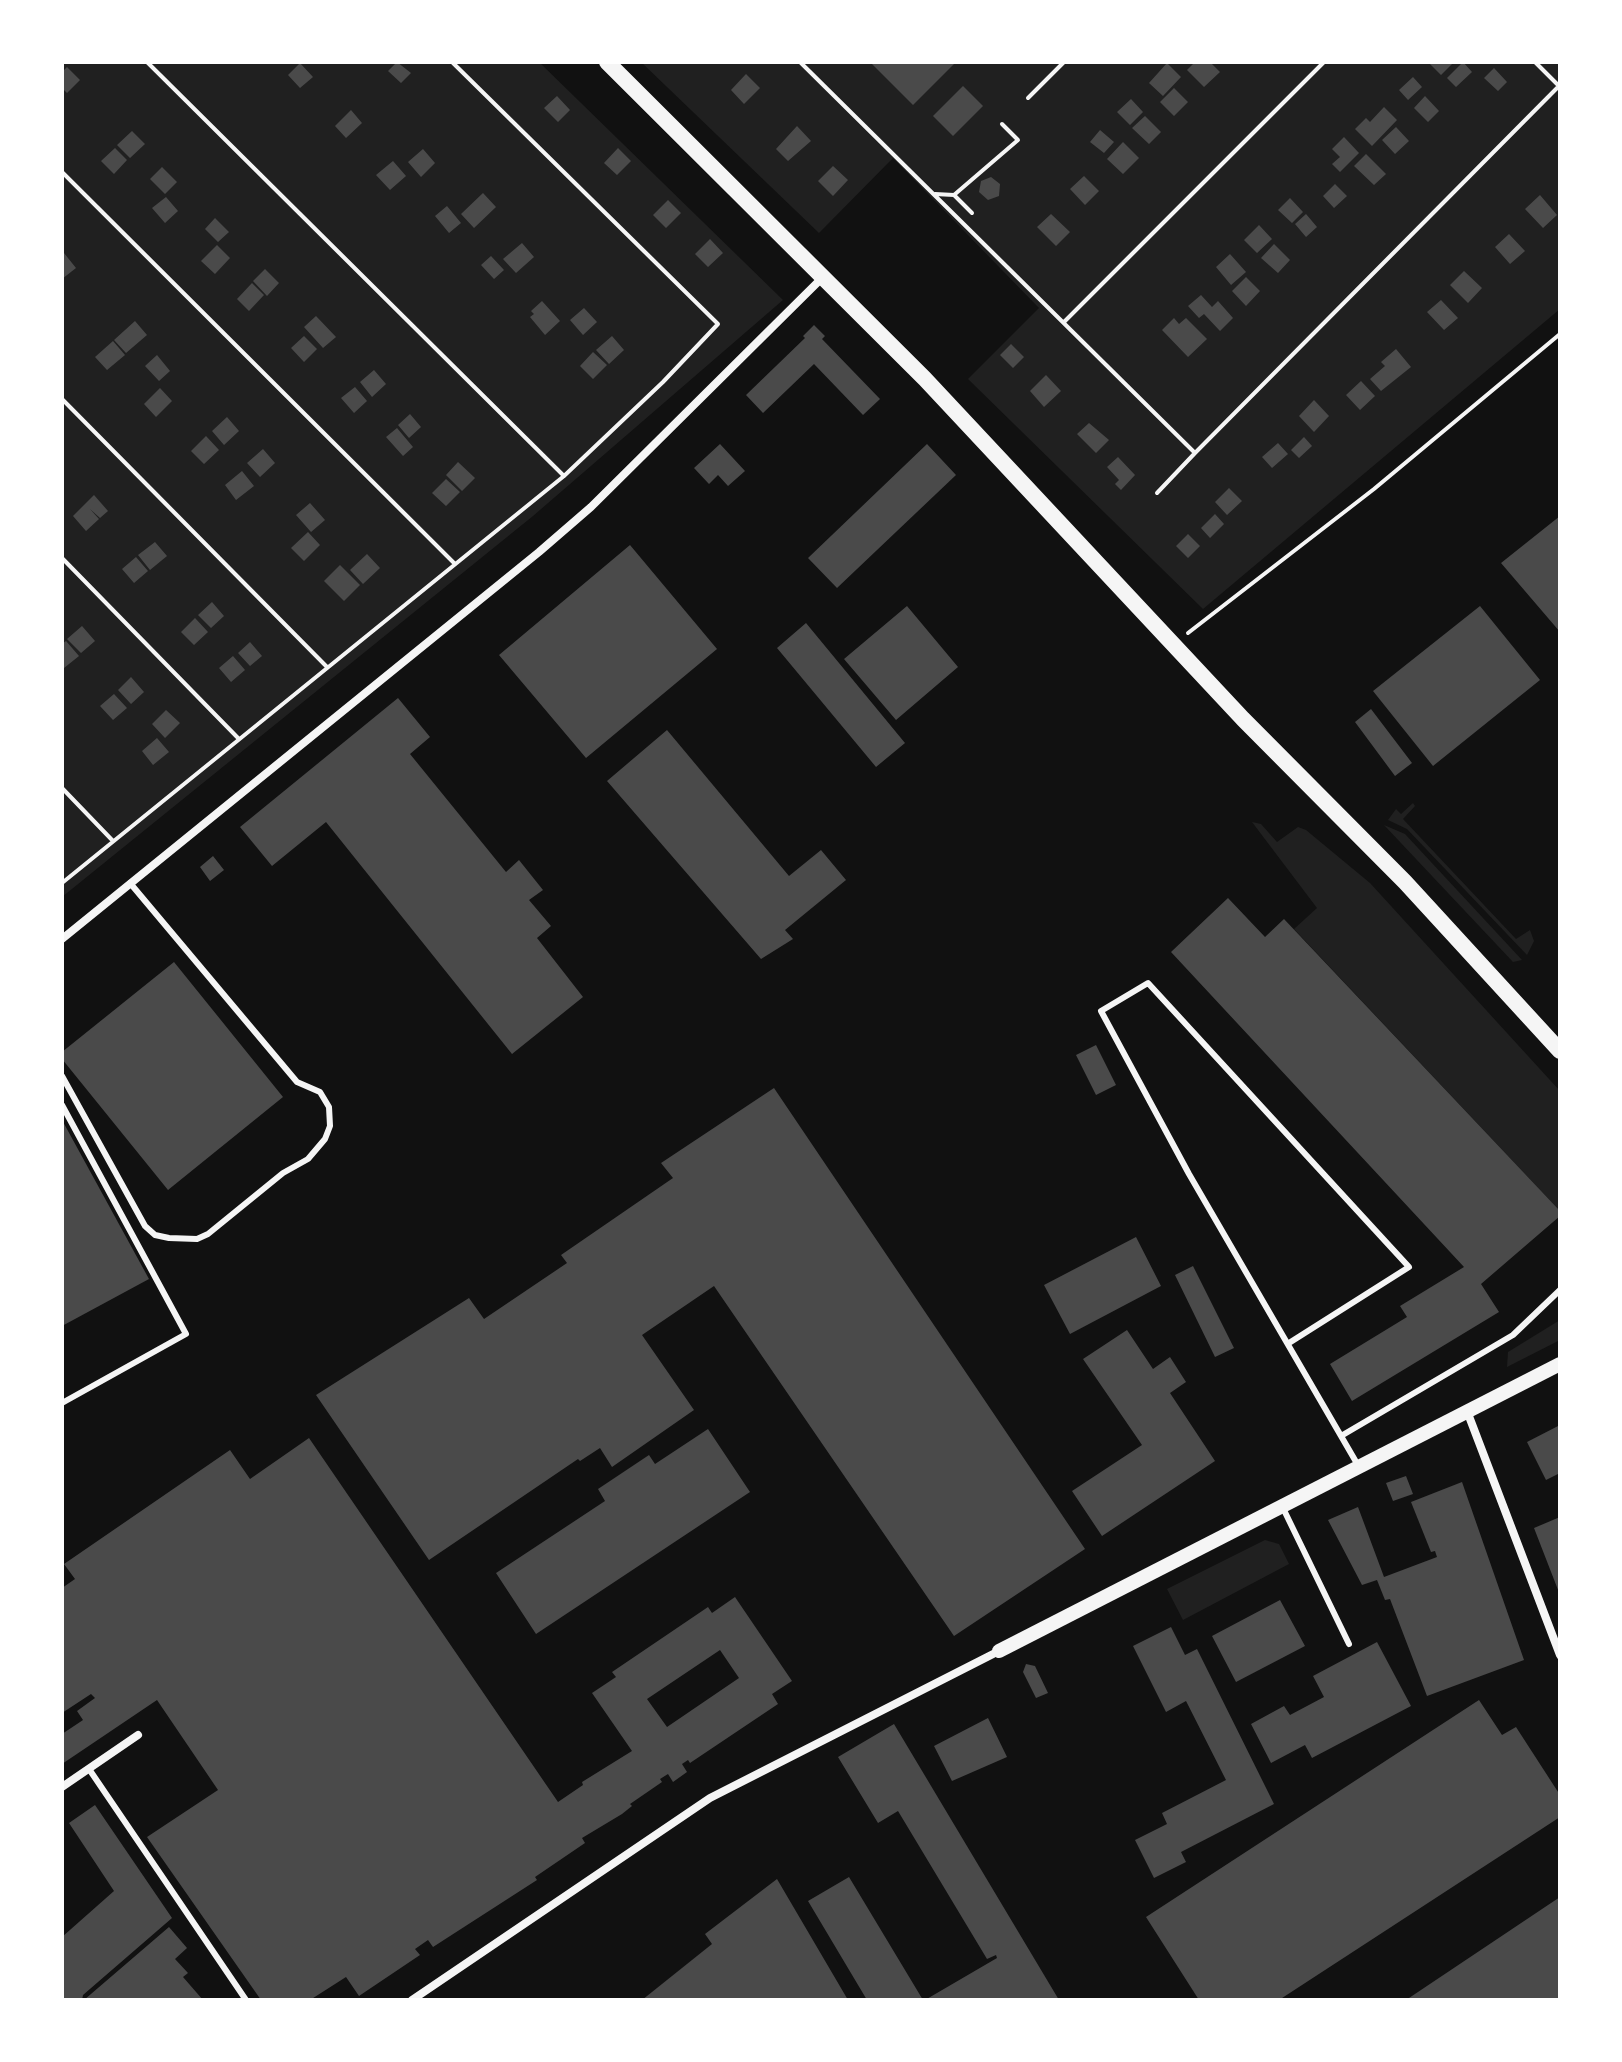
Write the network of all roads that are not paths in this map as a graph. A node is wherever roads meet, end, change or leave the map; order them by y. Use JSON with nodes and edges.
{"nodes":[{"id":1,"x":607,"y":62,"type":"edge"},
{"id":2,"x":823,"y":277,"type":"junction"},
{"id":3,"x":130,"y":883,"type":"junction"},
{"id":4,"x":62,"y":939,"type":"edge"},
{"id":5,"x":1560,"y":1051,"type":"edge"},
{"id":6,"x":62,"y":1076,"type":"edge"},
{"id":7,"x":62,"y":1105,"type":"edge"},
{"id":8,"x":1560,"y":1290,"type":"edge"},
{"id":9,"x":1289,"y":1343,"type":"junction"},
{"id":10,"x":1560,"y":1364,"type":"edge"},
{"id":11,"x":62,"y":1403,"type":"edge"},
{"id":12,"x":1467,"y":1411,"type":"junction"},
{"id":13,"x":1341,"y":1436,"type":"junction"},
{"id":14,"x":1359,"y":1467,"type":"junction"},
{"id":15,"x":1282,"y":1506,"type":"junction"},
{"id":16,"x":1349,"y":1644,"type":"dead end"},
{"id":17,"x":999,"y":1651,"type":"joint"},
{"id":18,"x":1560,"y":1655,"type":"edge"},
{"id":19,"x":138,"y":1735,"type":"dead end"},
{"id":20,"x":89,"y":1769,"type":"junction"},
{"id":21,"x":62,"y":1787,"type":"edge"},
{"id":22,"x":246,"y":2000,"type":"edge"},
{"id":23,"x":412,"y":2000,"type":"edge"}],
"edges":[{"from":1,"to":2,"type":"main road"},
{"from":2,"to":3,"type":"street"},
{"from":2,"to":5,"type":"main road"},
{"from":3,"to":4,"type":"street"},
{"from":3,"to":6,"type":"lane"},
{"from":7,"to":11,"type":"lane"},
{"from":8,"to":13,"type":"lane"},
{"from":9,"to":9,"type":"lane"},
{"from":9,"to":13,"type":"lane"},
{"from":10,"to":12,"type":"street"},
{"from":12,"to":14,"type":"street"},
{"from":12,"to":18,"type":"street"},
{"from":13,"to":14,"type":"lane"},
{"from":14,"to":15,"type":"street"},
{"from":15,"to":16,"type":"lane"},
{"from":15,"to":17,"type":"street"},
{"from":17,"to":23,"type":"street"},
{"from":19,"to":20,"type":"street"},
{"from":20,"to":21,"type":"street"},
{"from":20,"to":22,"type":"lane"}]}
